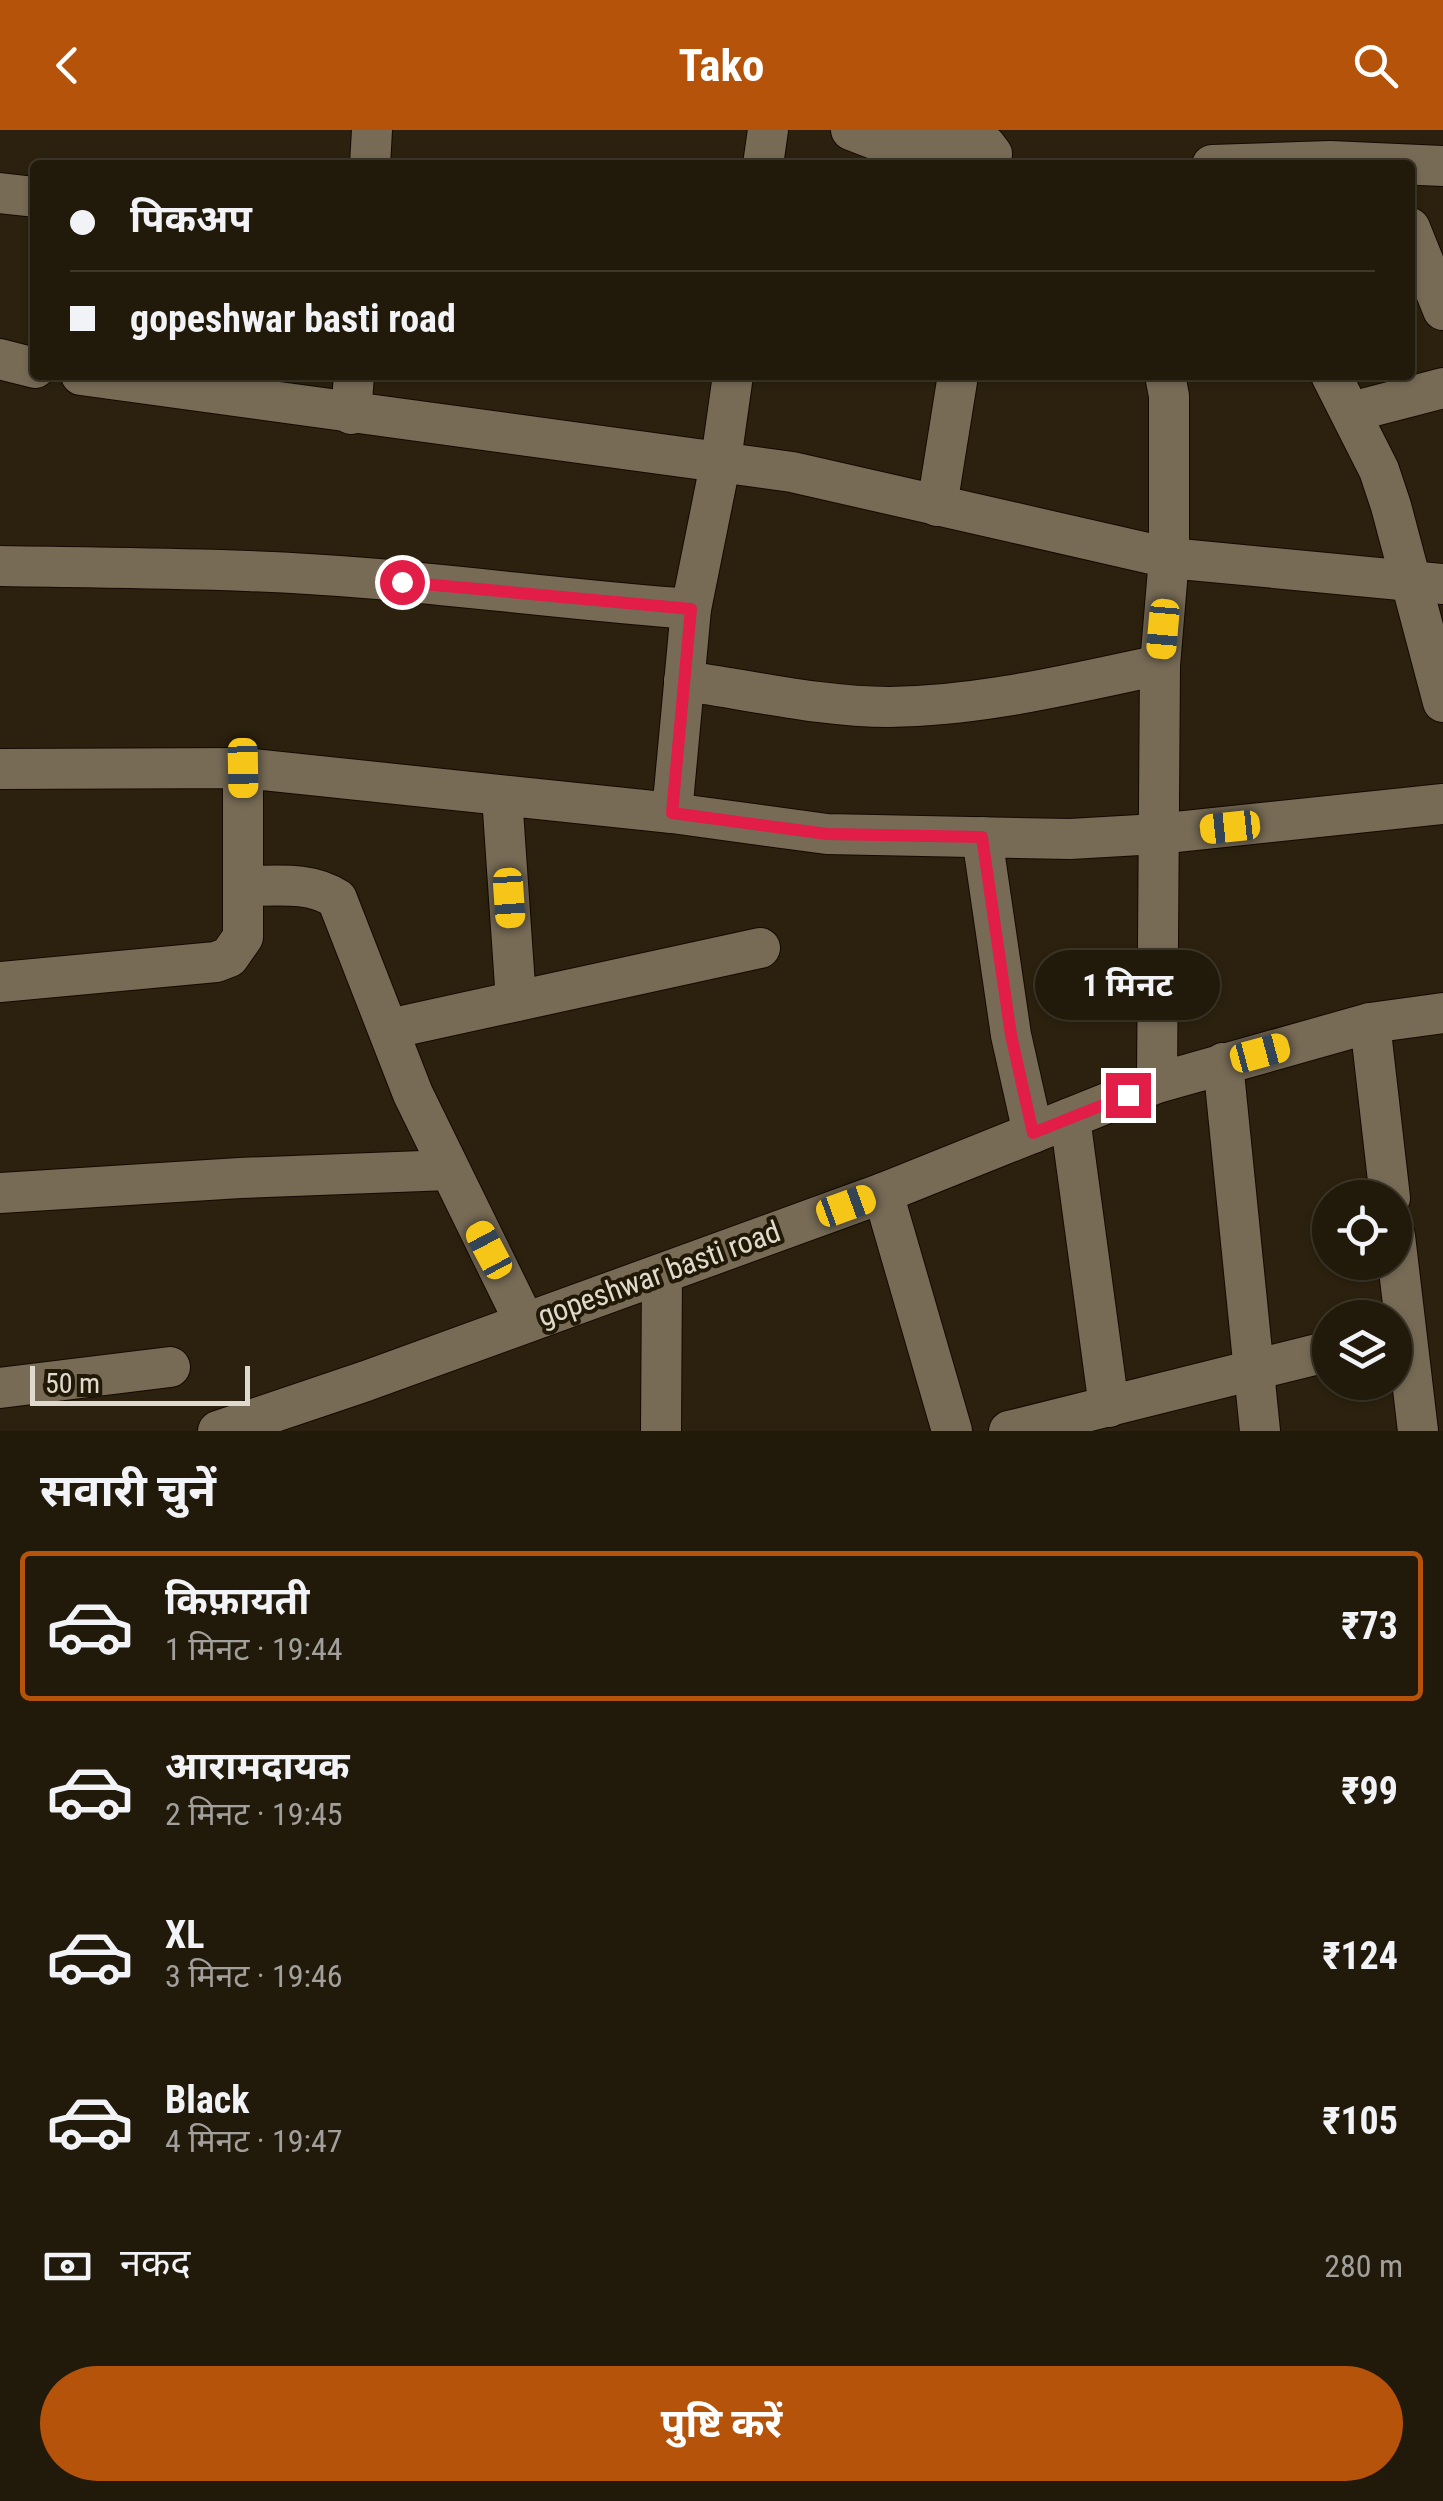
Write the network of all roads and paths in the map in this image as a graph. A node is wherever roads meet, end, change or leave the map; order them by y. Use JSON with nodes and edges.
{"nodes":[{"id":1,"x":372,"y":130,"type":"edge"},
{"id":2,"x":768,"y":130,"type":"edge"},
{"id":3,"x":851,"y":130,"type":"edge"},
{"id":4,"x":927,"y":154,"type":"edge"},
{"id":5,"x":1216,"y":156,"type":"edge"},
{"id":6,"x":370,"y":160,"type":"edge"},
{"id":7,"x":764,"y":160,"type":"edge"},
{"id":8,"x":991,"y":160,"type":"edge"},
{"id":9,"x":1330,"y":160,"type":"edge"},
{"id":10,"x":1415,"y":165,"type":"edge"},
{"id":11,"x":1443,"y":166,"type":"edge"},
{"id":12,"x":0,"y":193,"type":"edge"},
{"id":13,"x":30,"y":196,"type":"edge"},
{"id":14,"x":1415,"y":240,"type":"edge"},
{"id":15,"x":1443,"y":310,"type":"edge"},
{"id":16,"x":0,"y":359,"type":"edge"},
{"id":17,"x":30,"y":367,"type":"edge"},
{"id":18,"x":149,"y":380,"type":"edge"},
{"id":19,"x":732,"y":380,"type":"edge"},
{"id":20,"x":957,"y":380,"type":"edge"},
{"id":21,"x":1166,"y":380,"type":"edge"},
{"id":22,"x":1334,"y":380,"type":"edge"},
{"id":23,"x":1443,"y":388,"type":"edge"},
{"id":24,"x":352,"y":395,"type":"edge"},
{"id":25,"x":1350,"y":412,"type":"junction"},
{"id":26,"x":720,"y":460,"type":"junction"},
{"id":27,"x":937,"y":506,"type":"junction"},
{"id":28,"x":1168,"y":558,"type":"junction"},
{"id":29,"x":0,"y":566,"type":"edge"},
{"id":30,"x":1427,"y":583,"type":"edge"},
{"id":31,"x":691,"y":609,"type":"junction"},
{"id":32,"x":1160,"y":664,"type":"junction"},
{"id":33,"x":684,"y":680,"type":"junction"},
{"id":34,"x":1443,"y":702,"type":"edge"},
{"id":35,"x":243,"y":768,"type":"junction"},
{"id":36,"x":0,"y":770,"type":"edge"},
{"id":37,"x":502,"y":796,"type":"junction"},
{"id":38,"x":1443,"y":804,"type":"edge"},
{"id":39,"x":672,"y":813,"type":"junction"},
{"id":40,"x":1157,"y":834,"type":"junction"},
{"id":41,"x":982,"y":837,"type":"junction"},
{"id":42,"x":244,"y":886,"type":"junction"},
{"id":43,"x":760,"y":948,"type":"dead end"},
{"id":44,"x":0,"y":982,"type":"edge"},
{"id":45,"x":516,"y":1001,"type":"junction"},
{"id":46,"x":1443,"y":1013,"type":"edge"},
{"id":47,"x":1370,"y":1023,"type":"junction"},
{"id":48,"x":389,"y":1029,"type":"junction"},
{"id":49,"x":1223,"y":1063,"type":"junction"},
{"id":50,"x":1156,"y":1083,"type":"junction"},
{"id":51,"x":1052,"y":1125,"type":"junction"},
{"id":52,"x":449,"y":1170,"type":"junction"},
{"id":53,"x":1388,"y":1180,"type":"edge"},
{"id":54,"x":883,"y":1193,"type":"junction"},
{"id":55,"x":0,"y":1194,"type":"edge"},
{"id":56,"x":662,"y":1274,"type":"junction"},
{"id":57,"x":1404,"y":1280,"type":"edge"},
{"id":58,"x":526,"y":1323,"type":"junction"},
{"id":59,"x":1415,"y":1329,"type":"edge"},
{"id":60,"x":1312,"y":1356,"type":"edge"},
{"id":61,"x":170,"y":1366,"type":"dead end"},
{"id":62,"x":1254,"y":1372,"type":"junction"},
{"id":63,"x":0,"y":1388,"type":"edge"},
{"id":64,"x":1109,"y":1407,"type":"junction"},
{"id":65,"x":218,"y":1431,"type":"edge"},
{"id":66,"x":661,"y":1431,"type":"edge"},
{"id":67,"x":952,"y":1431,"type":"edge"},
{"id":68,"x":1008,"y":1431,"type":"edge"},
{"id":69,"x":1260,"y":1431,"type":"edge"},
{"id":70,"x":1418,"y":1431,"type":"edge"}],
"edges":[{"from":1,"to":6,"type":"street"},
{"from":2,"to":7,"type":"street"},
{"from":3,"to":4,"type":"street"},
{"from":4,"to":8,"type":"street"},
{"from":5,"to":9,"type":"street"},
{"from":10,"to":11,"type":"street"},
{"from":12,"to":13,"type":"street"},
{"from":14,"to":15,"type":"street"},
{"from":16,"to":17,"type":"street"},
{"from":18,"to":24,"type":"street"},
{"from":19,"to":26,"type":"street"},
{"from":20,"to":27,"type":"street"},
{"from":21,"to":28,"type":"street"},
{"from":22,"to":25,"type":"street"},
{"from":23,"to":25,"type":"street"},
{"from":24,"to":26,"type":"street"},
{"from":25,"to":30,"type":"street"},
{"from":26,"to":27,"type":"street"},
{"from":26,"to":31,"type":"street"},
{"from":27,"to":28,"type":"street"},
{"from":28,"to":30,"type":"street"},
{"from":28,"to":32,"type":"street"},
{"from":29,"to":31,"type":"street"},
{"from":30,"to":34,"type":"street"},
{"from":31,"to":33,"type":"street"},
{"from":32,"to":33,"type":"street"},
{"from":32,"to":40,"type":"street"},
{"from":33,"to":39,"type":"street"},
{"from":35,"to":36,"type":"street"},
{"from":35,"to":37,"type":"street"},
{"from":35,"to":42,"type":"street"},
{"from":37,"to":39,"type":"street"},
{"from":37,"to":45,"type":"street"},
{"from":38,"to":40,"type":"street"},
{"from":39,"to":41,"type":"street"},
{"from":40,"to":41,"type":"street"},
{"from":40,"to":50,"type":"street"},
{"from":41,"to":51,"type":"street"},
{"from":42,"to":44,"type":"street"},
{"from":42,"to":48,"type":"street"},
{"from":43,"to":45,"type":"street"},
{"from":45,"to":48,"type":"street"},
{"from":46,"to":47,"type":"street","name":"gopeshwar basti road"},
{"from":47,"to":49,"type":"street","name":"gopeshwar basti road"},
{"from":47,"to":53,"type":"street"},
{"from":48,"to":52,"type":"street"},
{"from":49,"to":50,"type":"street","name":"gopeshwar basti road"},
{"from":49,"to":62,"type":"street"},
{"from":50,"to":51,"type":"street","name":"gopeshwar basti road"},
{"from":51,"to":54,"type":"street","name":"gopeshwar basti road"},
{"from":51,"to":64,"type":"street"},
{"from":52,"to":55,"type":"street"},
{"from":52,"to":58,"type":"street"},
{"from":54,"to":56,"type":"street","name":"gopeshwar basti road"},
{"from":54,"to":67,"type":"street"},
{"from":56,"to":58,"type":"street","name":"gopeshwar basti road"},
{"from":56,"to":66,"type":"street"},
{"from":57,"to":59,"type":"street"},
{"from":58,"to":65,"type":"street","name":"gopeshwar basti road"},
{"from":59,"to":70,"type":"street"},
{"from":60,"to":62,"type":"street"},
{"from":61,"to":63,"type":"street"},
{"from":62,"to":64,"type":"street"},
{"from":62,"to":69,"type":"street"},
{"from":64,"to":68,"type":"street"}]}
